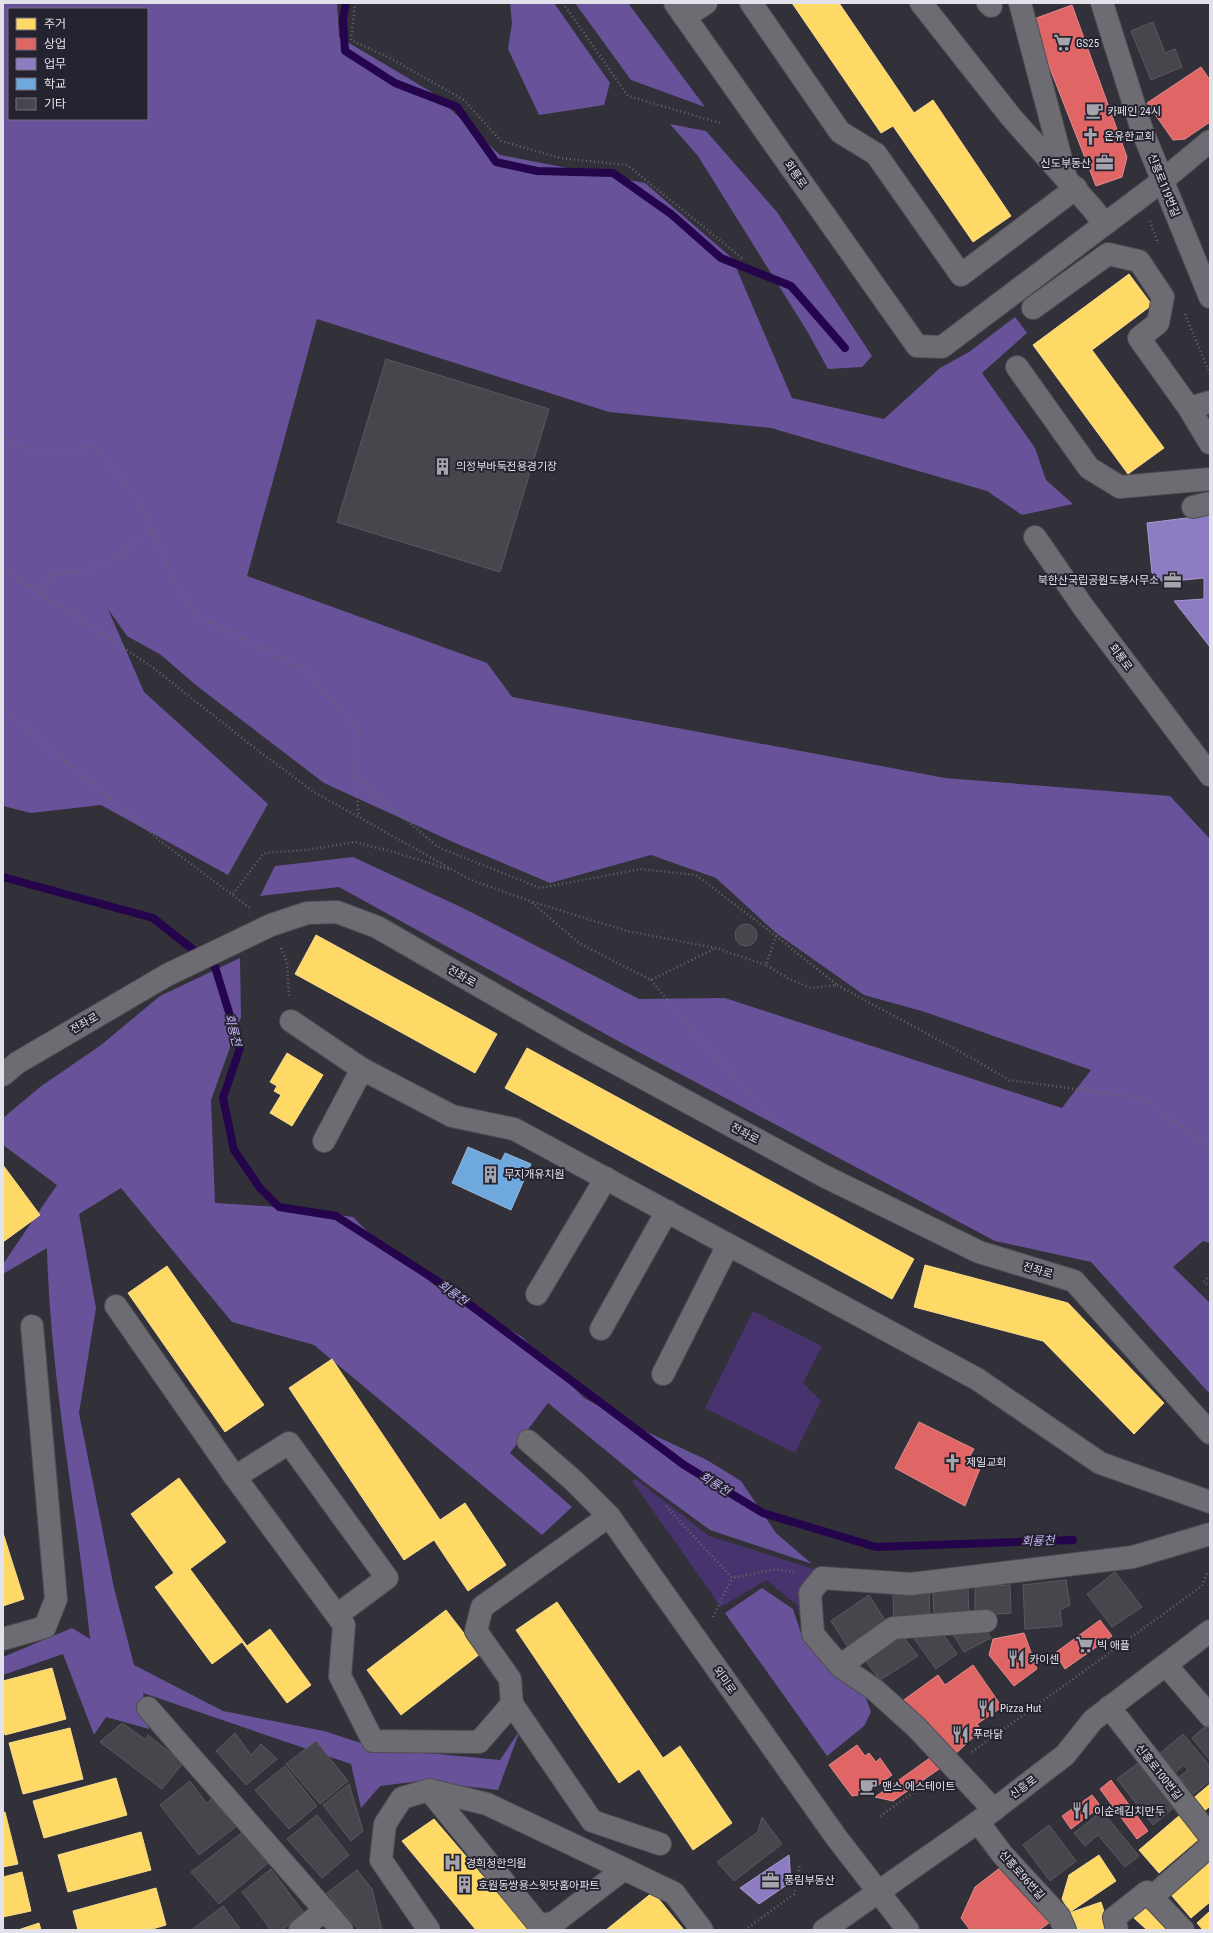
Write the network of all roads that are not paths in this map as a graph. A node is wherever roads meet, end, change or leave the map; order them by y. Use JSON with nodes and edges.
{"nodes":[{"id":1,"x":706,"y":3,"type":"edge"},
{"id":2,"x":751,"y":3,"type":"edge"},
{"id":3,"x":921,"y":3,"type":"edge"},
{"id":4,"x":1020,"y":3,"type":"edge"},
{"id":5,"x":1102,"y":3,"type":"edge"},
{"id":6,"x":680,"y":10,"type":"edge"},
{"id":7,"x":1210,"y":141,"type":"edge"},
{"id":8,"x":1162,"y":181,"type":"junction"},
{"id":9,"x":1071,"y":183,"type":"junction"},
{"id":10,"x":1104,"y":224,"type":"junction"},
{"id":11,"x":1210,"y":297,"type":"edge"},
{"id":12,"x":1033,"y":308,"type":"dead end"},
{"id":13,"x":1017,"y":367,"type":"dead end"},
{"id":14,"x":1210,"y":402,"type":"edge"},
{"id":15,"x":1189,"y":408,"type":"junction"},
{"id":16,"x":1210,"y":443,"type":"edge"},
{"id":17,"x":1210,"y":478,"type":"edge"},
{"id":18,"x":1035,"y":538,"type":"dead end"},
{"id":19,"x":1210,"y":776,"type":"edge"},
{"id":20,"x":291,"y":1022,"type":"road end"},
{"id":21,"x":362,"y":1069,"type":"junction"},
{"id":22,"x":3,"y":1075,"type":"edge"},
{"id":23,"x":324,"y":1141,"type":"dead end"},
{"id":24,"x":606,"y":1178,"type":"junction"},
{"id":25,"x":667,"y":1211,"type":"junction"},
{"id":26,"x":728,"y":1245,"type":"junction"},
{"id":27,"x":537,"y":1294,"type":"dead end"},
{"id":28,"x":116,"y":1306,"type":"dead end"},
{"id":29,"x":32,"y":1326,"type":"dead end"},
{"id":30,"x":601,"y":1329,"type":"dead end"},
{"id":31,"x":663,"y":1374,"type":"dead end"},
{"id":32,"x":1210,"y":1432,"type":"edge"},
{"id":33,"x":528,"y":1441,"type":"dead end"},
{"id":34,"x":235,"y":1477,"type":"junction"},
{"id":35,"x":1210,"y":1502,"type":"edge"},
{"id":36,"x":609,"y":1516,"type":"junction"},
{"id":37,"x":1210,"y":1534,"type":"edge"},
{"id":38,"x":337,"y":1614,"type":"junction"},
{"id":39,"x":986,"y":1621,"type":"dead end"},
{"id":40,"x":1210,"y":1631,"type":"edge"},
{"id":41,"x":3,"y":1639,"type":"edge"},
{"id":42,"x":1166,"y":1665,"type":"junction"},
{"id":43,"x":840,"y":1666,"type":"junction"},
{"id":44,"x":512,"y":1704,"type":"junction"},
{"id":45,"x":1109,"y":1707,"type":"junction"},
{"id":46,"x":148,"y":1708,"type":"dead end"},
{"id":47,"x":1210,"y":1716,"type":"edge"},
{"id":48,"x":428,"y":1790,"type":"junction"},
{"id":49,"x":986,"y":1816,"type":"junction"},
{"id":50,"x":1210,"y":1836,"type":"edge"},
{"id":51,"x":660,"y":1844,"type":"dead end"},
{"id":52,"x":1210,"y":1846,"type":"edge"},
{"id":53,"x":624,"y":1869,"type":"junction"},
{"id":54,"x":878,"y":1892,"type":"junction"},
{"id":55,"x":1152,"y":1897,"type":"junction"},
{"id":56,"x":325,"y":1910,"type":"junction"},
{"id":57,"x":300,"y":1930,"type":"edge"},
{"id":58,"x":342,"y":1930,"type":"edge"},
{"id":59,"x":429,"y":1930,"type":"edge"},
{"id":60,"x":702,"y":1930,"type":"edge"},
{"id":61,"x":824,"y":1930,"type":"edge"},
{"id":62,"x":908,"y":1930,"type":"edge"},
{"id":63,"x":1065,"y":1930,"type":"edge"},
{"id":64,"x":1117,"y":1930,"type":"edge"},
{"id":65,"x":1183,"y":1930,"type":"edge"}],
"edges":[{"from":1,"to":6,"type":"street"},
{"from":2,"to":9,"type":"street"},
{"from":3,"to":9,"type":"street"},
{"from":4,"to":9,"type":"street"},
{"from":5,"to":8,"type":"street","name":"신흥로119번길"},
{"from":6,"to":10,"type":"street","name":"회룡로"},
{"from":7,"to":8,"type":"street"},
{"from":8,"to":10,"type":"street"},
{"from":8,"to":11,"type":"street","name":"신흥로119번길"},
{"from":9,"to":10,"type":"street"},
{"from":12,"to":15,"type":"street"},
{"from":13,"to":17,"type":"street"},
{"from":14,"to":15,"type":"street"},
{"from":15,"to":16,"type":"street"},
{"from":18,"to":19,"type":"street","name":"회룡로"},
{"from":20,"to":21,"type":"street"},
{"from":21,"to":23,"type":"street"},
{"from":21,"to":24,"type":"street"},
{"from":22,"to":32,"type":"street","name":"전좌로"},
{"from":24,"to":25,"type":"street"},
{"from":24,"to":27,"type":"street"},
{"from":25,"to":26,"type":"street"},
{"from":25,"to":30,"type":"street"},
{"from":26,"to":31,"type":"street"},
{"from":26,"to":35,"type":"street"},
{"from":28,"to":34,"type":"street"},
{"from":29,"to":41,"type":"street"},
{"from":33,"to":36,"type":"street","name":"외미로"},
{"from":34,"to":38,"type":"street"},
{"from":34,"to":38,"type":"street"},
{"from":36,"to":44,"type":"street"},
{"from":36,"to":54,"type":"street","name":"외미로"},
{"from":37,"to":43,"type":"street","name":"신흥로96번길"},
{"from":38,"to":44,"type":"street"},
{"from":39,"to":43,"type":"street"},
{"from":40,"to":42,"type":"street","name":"신흥로"},
{"from":42,"to":45,"type":"street","name":"신흥로"},
{"from":42,"to":47,"type":"street"},
{"from":43,"to":49,"type":"street","name":"신흥로96번길"},
{"from":44,"to":51,"type":"street"},
{"from":45,"to":49,"type":"street","name":"신흥로"},
{"from":45,"to":50,"type":"street","name":"신흥로100번길"},
{"from":46,"to":56,"type":"street"},
{"from":48,"to":53,"type":"street"},
{"from":48,"to":53,"type":"street"},
{"from":48,"to":59,"type":"street"},
{"from":49,"to":54,"type":"street","name":"신흥로"},
{"from":49,"to":63,"type":"street","name":"신흥로96번길"},
{"from":52,"to":55,"type":"street"},
{"from":53,"to":60,"type":"street"},
{"from":54,"to":61,"type":"street","name":"신흥로"},
{"from":54,"to":62,"type":"street","name":"외미로"},
{"from":55,"to":64,"type":"street"},
{"from":55,"to":65,"type":"street"},
{"from":56,"to":57,"type":"street"},
{"from":56,"to":58,"type":"street"}]}
